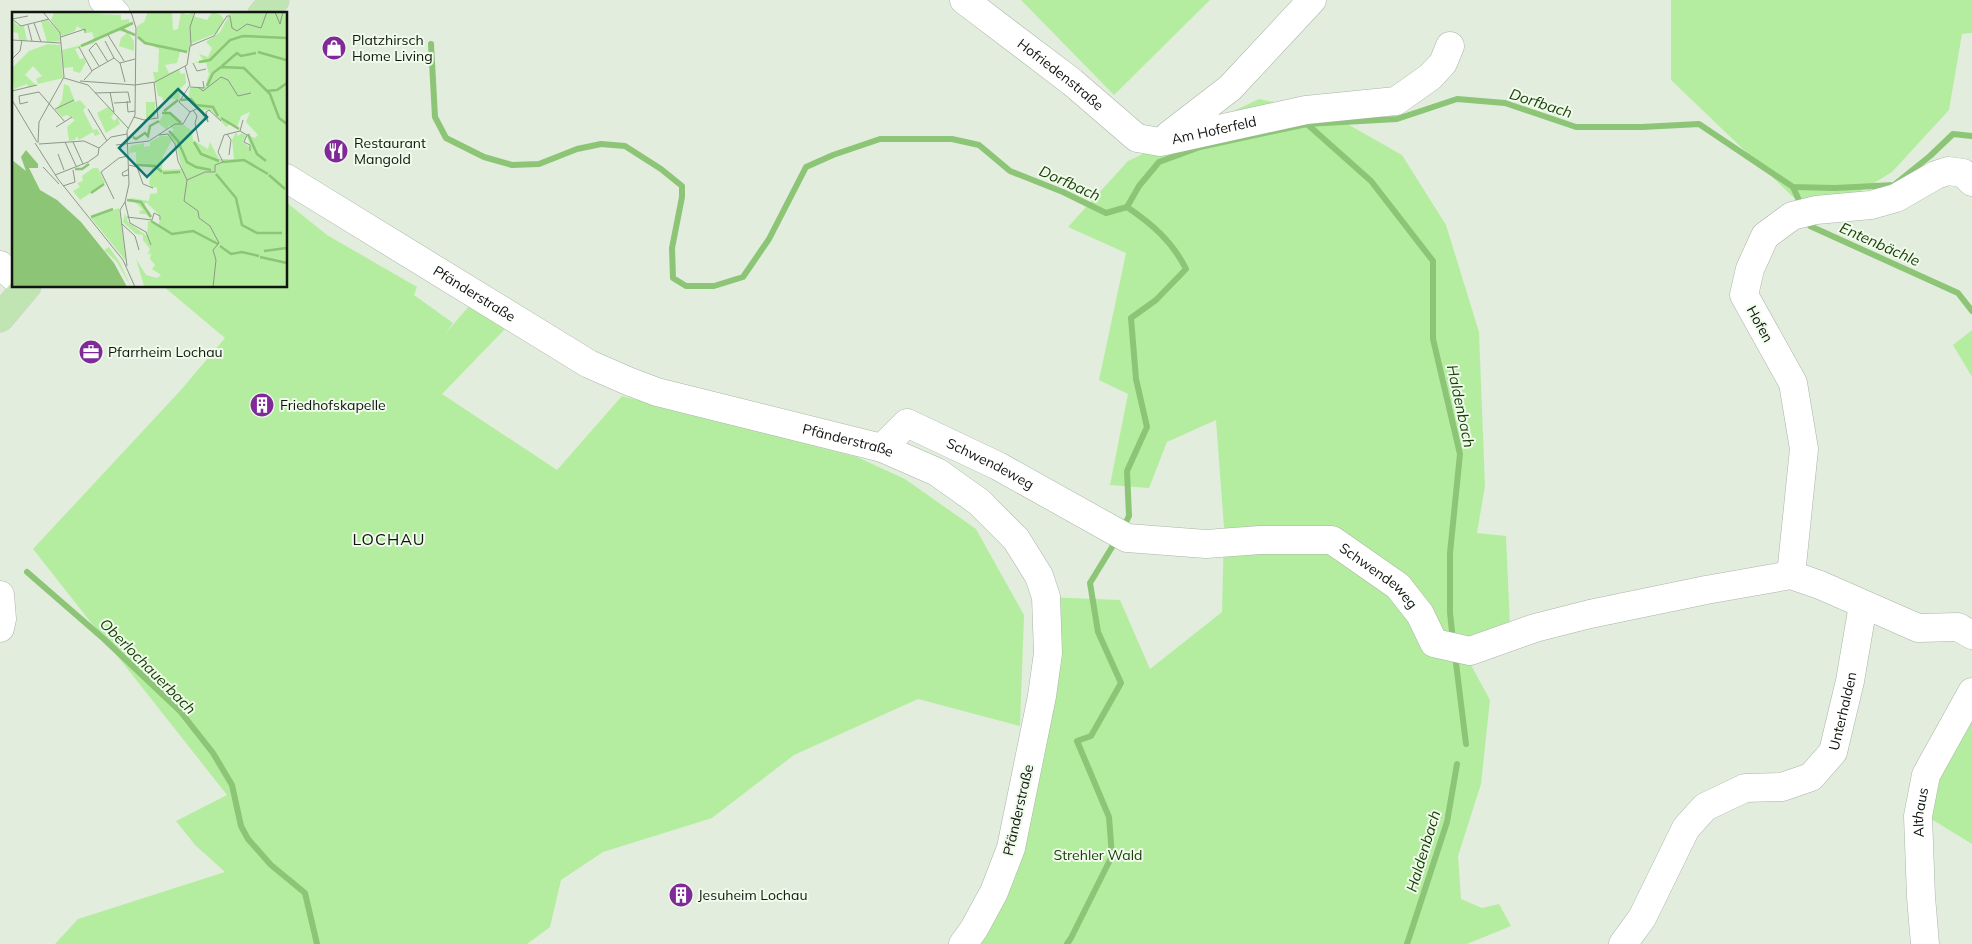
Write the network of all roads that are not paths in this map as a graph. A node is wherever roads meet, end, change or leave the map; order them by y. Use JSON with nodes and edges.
{"nodes":[{"id":1,"x":102,"y":0,"type":"edge"},
{"id":2,"x":275,"y":0,"type":"edge"},
{"id":3,"x":964,"y":0,"type":"edge"},
{"id":4,"x":1312,"y":0,"type":"edge"},
{"id":5,"x":114,"y":12,"type":"edge"},
{"id":6,"x":264,"y":12,"type":"edge"},
{"id":7,"x":1450,"y":46,"type":"dead end"},
{"id":8,"x":1160,"y":142,"type":"junction"},
{"id":9,"x":288,"y":179,"type":"edge"},
{"id":10,"x":1972,"y":182,"type":"edge"},
{"id":11,"x":0,"y":265,"type":"edge"},
{"id":12,"x":12,"y":275,"type":"edge"},
{"id":13,"x":20,"y":288,"type":"edge"},
{"id":14,"x":0,"y":318,"type":"edge"},
{"id":15,"x":882,"y":448,"type":"junction"},
{"id":16,"x":1791,"y":575,"type":"junction"},
{"id":17,"x":0,"y":594,"type":"edge"},
{"id":18,"x":1863,"y":605,"type":"junction"},
{"id":19,"x":0,"y":628,"type":"edge"},
{"id":20,"x":1972,"y":635,"type":"edge"},
{"id":21,"x":1972,"y":692,"type":"edge"},
{"id":22,"x":963,"y":944,"type":"edge"},
{"id":23,"x":1623,"y":944,"type":"edge"},
{"id":24,"x":1925,"y":944,"type":"edge"}],
"edges":[{"from":1,"to":5,"type":"street"},
{"from":2,"to":6,"type":"main road"},
{"from":3,"to":8,"type":"street","name":"Hofriedenstraße"},
{"from":4,"to":8,"type":"street","name":"Am Hoferfeld"},
{"from":7,"to":8,"type":"street","name":"Am Hoferfeld"},
{"from":9,"to":15,"type":"street","name":"Pfänderstraße"},
{"from":10,"to":16,"type":"street","name":"Hofen"},
{"from":11,"to":12,"type":"street"},
{"from":13,"to":14,"type":"main road"},
{"from":15,"to":16,"type":"street","name":"Schwendeweg"},
{"from":15,"to":22,"type":"street","name":"Pfänderstraße"},
{"from":16,"to":18,"type":"street"},
{"from":17,"to":19,"type":"street"},
{"from":18,"to":20,"type":"street"},
{"from":18,"to":23,"type":"street","name":"Unterhalden"},
{"from":21,"to":24,"type":"street","name":"Althaus"}]}
